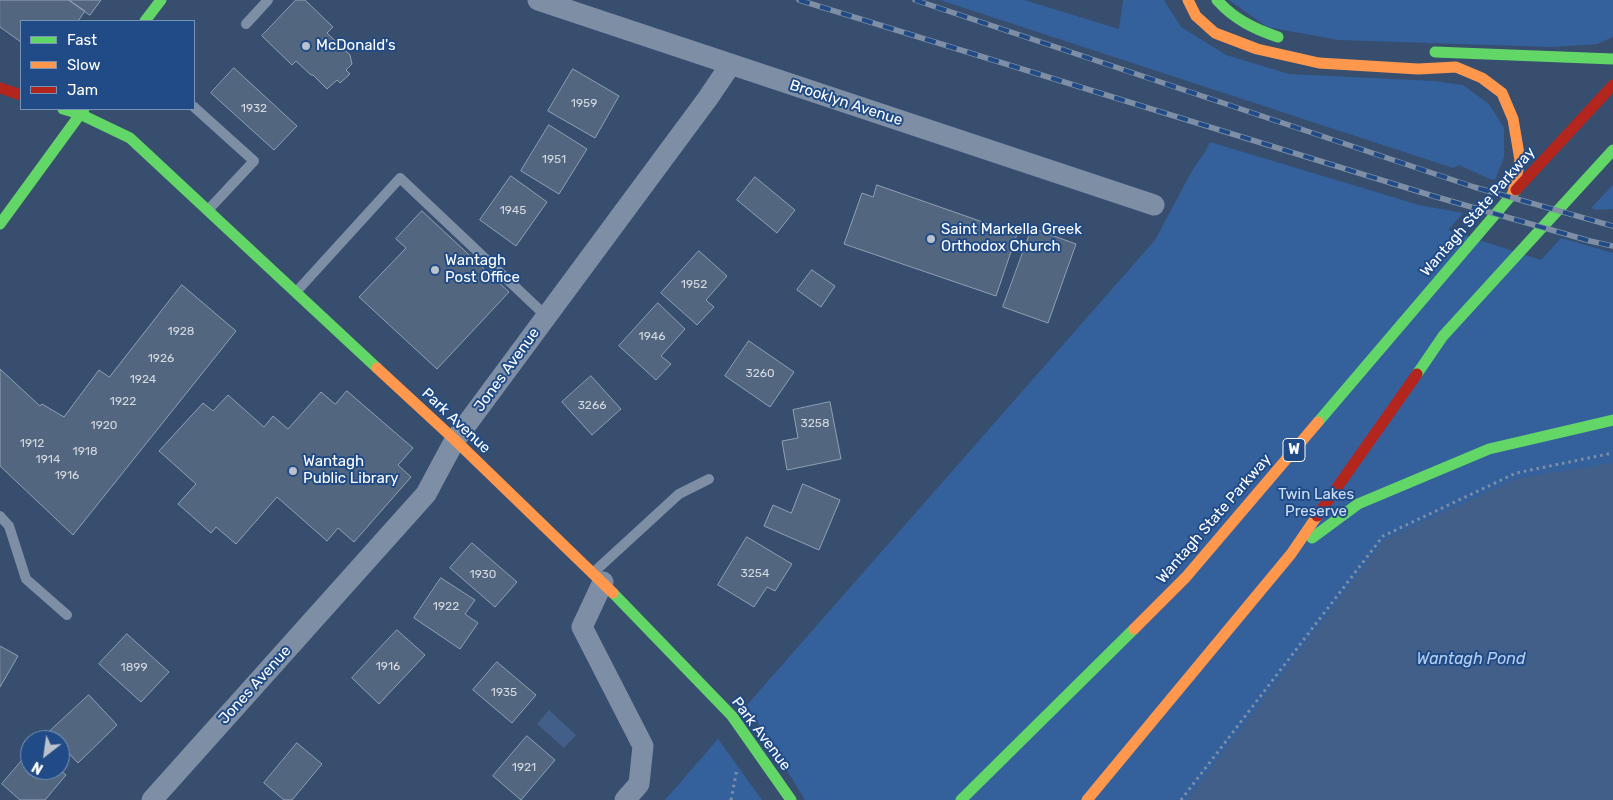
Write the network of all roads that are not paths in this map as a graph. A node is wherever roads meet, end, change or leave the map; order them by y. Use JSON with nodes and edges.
{"nodes":[{"id":1,"x":161,"y":0,"type":"edge"},
{"id":2,"x":268,"y":0,"type":"edge"},
{"id":3,"x":538,"y":0,"type":"edge"},
{"id":4,"x":1188,"y":0,"type":"edge"},
{"id":5,"x":1217,"y":0,"type":"edge"},
{"id":6,"x":146,"y":20,"type":"edge"},
{"id":7,"x":246,"y":24,"type":"dead end"},
{"id":8,"x":1286,"y":39,"type":"dead end"},
{"id":9,"x":1425,"y":51,"type":"dead end"},
{"id":10,"x":1613,"y":59,"type":"edge"},
{"id":11,"x":731,"y":64,"type":"junction"},
{"id":12,"x":1613,"y":85,"type":"edge"},
{"id":13,"x":0,"y":88,"type":"edge"},
{"id":14,"x":20,"y":95,"type":"edge"},
{"id":15,"x":195,"y":108,"type":"edge"},
{"id":16,"x":69,"y":110,"type":"edge"},
{"id":17,"x":82,"y":112,"type":"edge"},
{"id":18,"x":1613,"y":150,"type":"edge"},
{"id":19,"x":1513,"y":193,"type":"junction"},
{"id":20,"x":1154,"y":205,"type":"dead end"},
{"id":21,"x":208,"y":211,"type":"junction"},
{"id":22,"x":0,"y":224,"type":"edge"},
{"id":23,"x":296,"y":292,"type":"junction"},
{"id":24,"x":546,"y":316,"type":"junction"},
{"id":25,"x":1613,"y":420,"type":"edge"},
{"id":26,"x":455,"y":440,"type":"junction"},
{"id":27,"x":709,"y":479,"type":"dead end"},
{"id":28,"x":0,"y":516,"type":"edge"},
{"id":29,"x":1291,"y":554,"type":"junction"},
{"id":30,"x":598,"y":578,"type":"junction"},
{"id":31,"x":67,"y":615,"type":"dead end"},
{"id":32,"x":152,"y":800,"type":"edge"},
{"id":33,"x":625,"y":800,"type":"edge"},
{"id":34,"x":791,"y":800,"type":"edge"},
{"id":35,"x":960,"y":800,"type":"edge"},
{"id":36,"x":1087,"y":800,"type":"edge"}],
"edges":[{"from":1,"to":6,"type":"main road"},
{"from":2,"to":7,"type":"lane"},
{"from":3,"to":11,"type":"street","name":"Brooklyn Avenue"},
{"from":4,"to":19,"type":"main road"},
{"from":5,"to":8,"type":"main road"},
{"from":9,"to":10,"type":"main road"},
{"from":11,"to":20,"type":"street","name":"Brooklyn Avenue"},
{"from":11,"to":24,"type":"street","name":"Jones Avenue"},
{"from":12,"to":19,"type":"main road","name":"Wantagh State Parkway","number":"W"},
{"from":13,"to":14,"type":"main road"},
{"from":15,"to":21,"type":"lane"},
{"from":16,"to":17,"type":"main road","name":"Park Avenue"},
{"from":17,"to":21,"type":"main road","name":"Park Avenue"},
{"from":17,"to":22,"type":"main road"},
{"from":18,"to":29,"type":"main road"},
{"from":19,"to":35,"type":"main road","name":"Wantagh State Parkway","number":"W"},
{"from":21,"to":23,"type":"main road","name":"Park Avenue"},
{"from":23,"to":24,"type":"lane"},
{"from":23,"to":26,"type":"main road","name":"Park Avenue"},
{"from":24,"to":26,"type":"street","name":"Jones Avenue"},
{"from":25,"to":29,"type":"main road"},
{"from":26,"to":30,"type":"main road","name":"Park Avenue"},
{"from":26,"to":32,"type":"street","name":"Jones Avenue"},
{"from":27,"to":30,"type":"lane"},
{"from":28,"to":31,"type":"lane"},
{"from":29,"to":36,"type":"main road"},
{"from":30,"to":33,"type":"street"},
{"from":30,"to":34,"type":"main road","name":"Park Avenue"}]}
